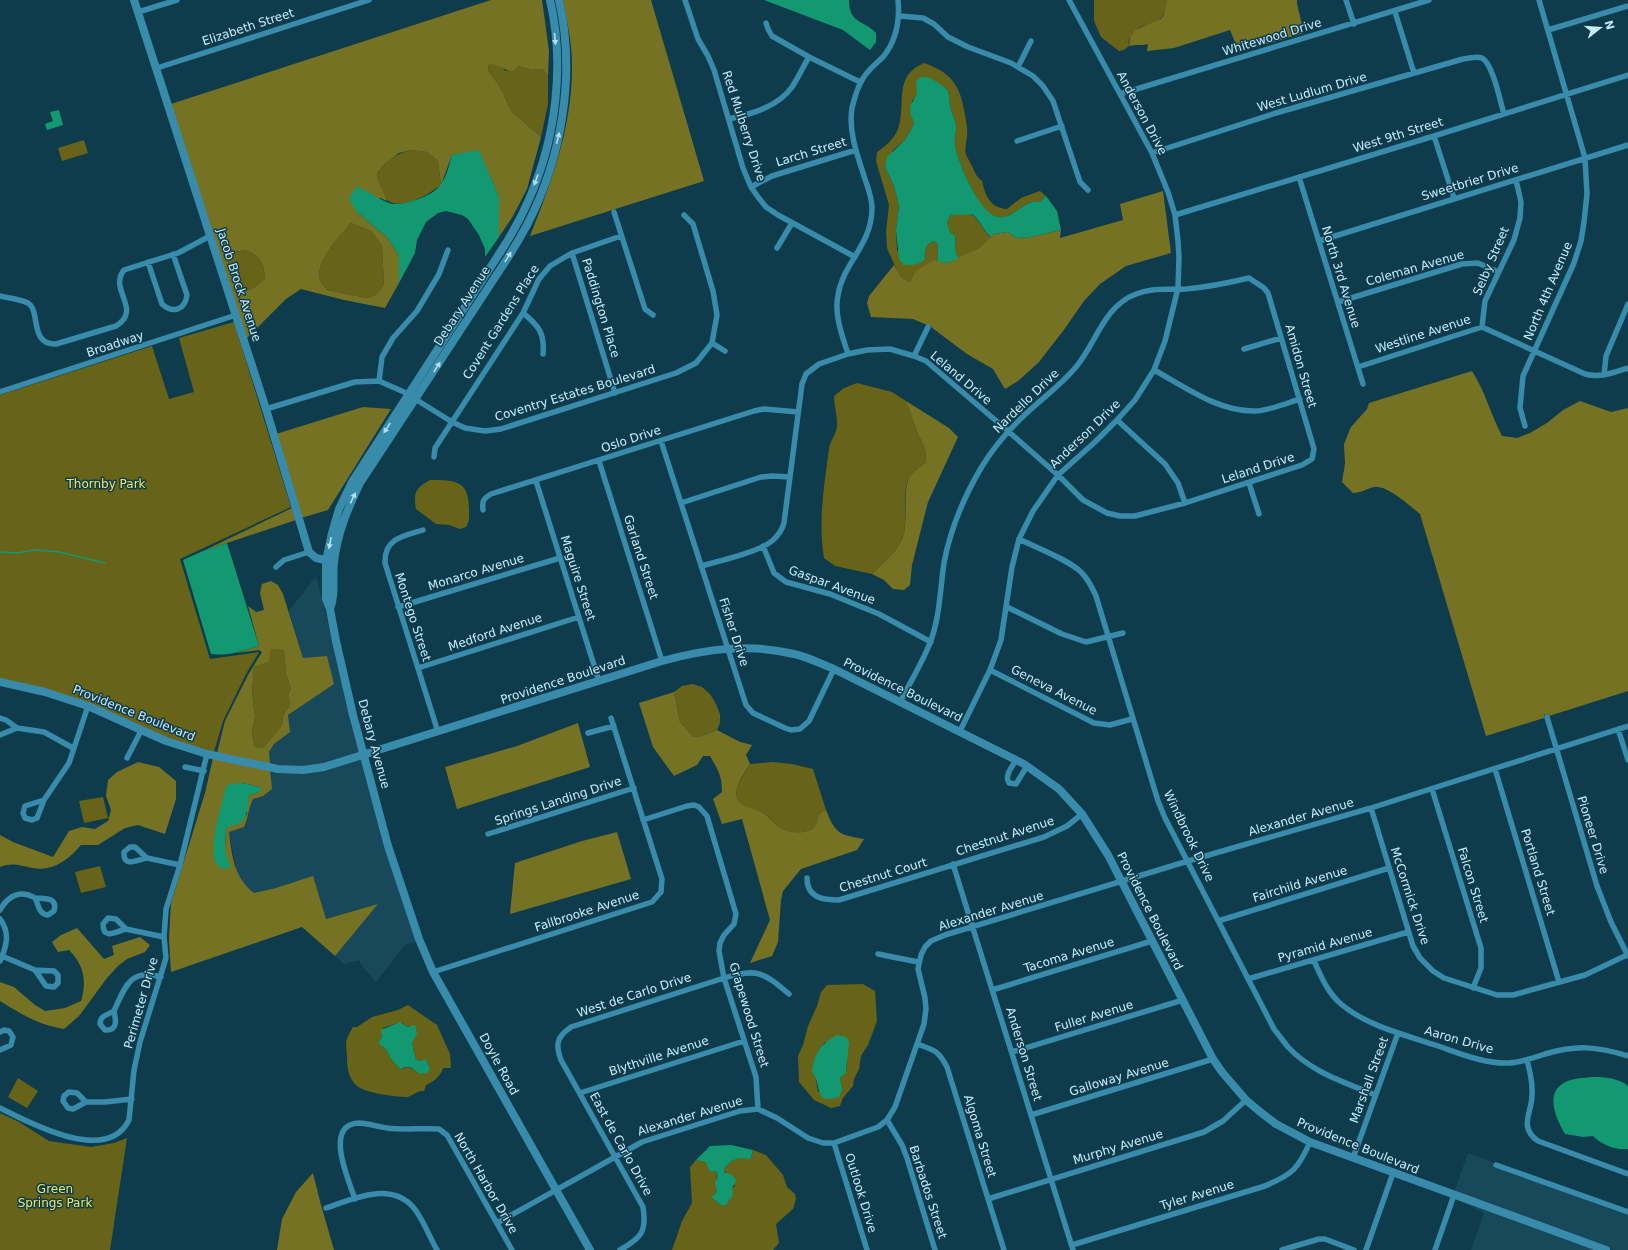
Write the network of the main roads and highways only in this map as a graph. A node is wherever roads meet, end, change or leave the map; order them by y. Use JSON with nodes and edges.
{"nodes":[{"id":1,"x":134,"y":0,"type":"edge"},
{"id":2,"x":550,"y":0,"type":"edge"},
{"id":3,"x":559,"y":0,"type":"edge"},
{"id":4,"x":330,"y":561,"type":"junction"},
{"id":5,"x":0,"y":682,"type":"edge"},
{"id":6,"x":364,"y":755,"type":"junction"},
{"id":7,"x":400,"y":883,"type":"joint"},
{"id":8,"x":590,"y":1250,"type":"edge"},
{"id":9,"x":1606,"y":1250,"type":"edge"}],
"edges":[{"from":1,"to":4,"type":"main road","name":"Jacob Brock Avenue"},
{"from":2,"to":4,"type":"main road","name":"Debary Avenue","one_way":true},
{"from":4,"to":3,"type":"main road","name":"Debary Avenue","one_way":true},
{"from":4,"to":6,"type":"main road","name":"Debary Avenue"},
{"from":5,"to":6,"type":"main road","name":"Providence Boulevard"},
{"from":6,"to":7,"type":"main road","name":"Debary Avenue"},
{"from":6,"to":9,"type":"main road","name":"Providence Boulevard"},
{"from":7,"to":8,"type":"main road","name":"Doyle Road"}]}
